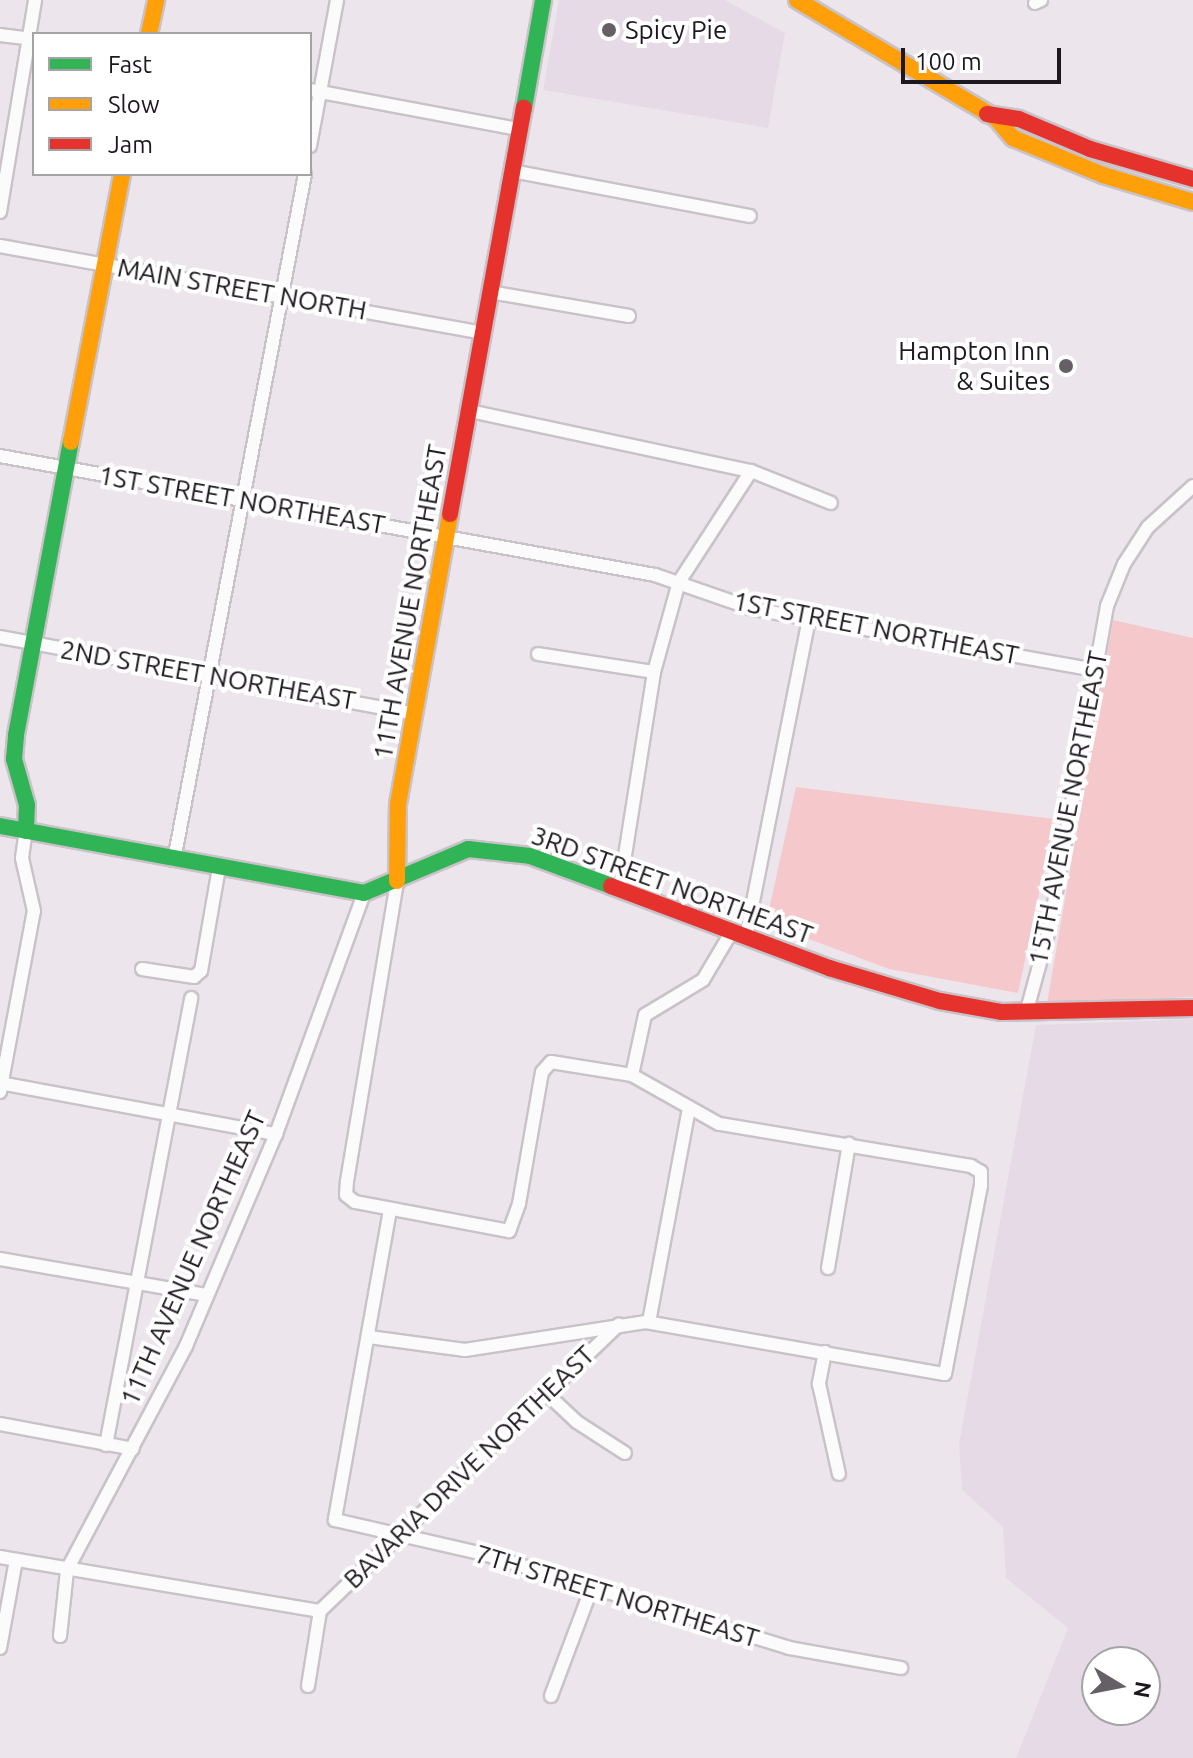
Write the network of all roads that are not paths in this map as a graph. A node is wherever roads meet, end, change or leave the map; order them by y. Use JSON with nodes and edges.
{"nodes":[{"id":1,"x":35,"y":0,"type":"edge"},
{"id":2,"x":156,"y":0,"type":"edge"},
{"id":3,"x":337,"y":0,"type":"edge"},
{"id":4,"x":543,"y":0,"type":"edge"},
{"id":5,"x":797,"y":0,"type":"edge"},
{"id":6,"x":32,"y":32,"type":"edge"},
{"id":7,"x":149,"y":32,"type":"edge"},
{"id":8,"x":0,"y":35,"type":"edge"},
{"id":9,"x":32,"y":38,"type":"edge"},
{"id":10,"x":315,"y":91,"type":"edge"},
{"id":11,"x":996,"y":118,"type":"junction"},
{"id":12,"x":312,"y":124,"type":"edge"},
{"id":13,"x":519,"y":129,"type":"junction"},
{"id":14,"x":512,"y":171,"type":"junction"},
{"id":15,"x":122,"y":176,"type":"edge"},
{"id":16,"x":305,"y":176,"type":"edge"},
{"id":17,"x":1193,"y":179,"type":"edge"},
{"id":18,"x":1193,"y":202,"type":"edge"},
{"id":19,"x":0,"y":212,"type":"edge"},
{"id":20,"x":750,"y":216,"type":"dead end"},
{"id":21,"x":0,"y":246,"type":"edge"},
{"id":22,"x":105,"y":264,"type":"junction"},
{"id":23,"x":490,"y":292,"type":"junction"},
{"id":24,"x":281,"y":295,"type":"junction"},
{"id":25,"x":629,"y":316,"type":"dead end"},
{"id":26,"x":484,"y":333,"type":"junction"},
{"id":27,"x":470,"y":411,"type":"junction"},
{"id":28,"x":0,"y":456,"type":"edge"},
{"id":29,"x":68,"y":469,"type":"junction"},
{"id":30,"x":751,"y":471,"type":"junction"},
{"id":31,"x":1193,"y":486,"type":"edge"},
{"id":32,"x":245,"y":500,"type":"junction"},
{"id":33,"x":831,"y":503,"type":"dead end"},
{"id":34,"x":448,"y":537,"type":"junction"},
{"id":35,"x":679,"y":582,"type":"junction"},
{"id":36,"x":809,"y":619,"type":"junction"},
{"id":37,"x":0,"y":637,"type":"edge"},
{"id":38,"x":34,"y":644,"type":"junction"},
{"id":39,"x":538,"y":654,"type":"dead end"},
{"id":40,"x":1094,"y":670,"type":"junction"},
{"id":41,"x":654,"y":672,"type":"junction"},
{"id":42,"x":210,"y":676,"type":"junction"},
{"id":43,"x":416,"y":714,"type":"junction"},
{"id":44,"x":0,"y":826,"type":"edge"},
{"id":45,"x":26,"y":831,"type":"junction"},
{"id":46,"x":174,"y":860,"type":"junction"},
{"id":47,"x":219,"y":868,"type":"junction"},
{"id":48,"x":397,"y":881,"type":"junction"},
{"id":49,"x":620,"y":887,"type":"junction"},
{"id":50,"x":364,"y":893,"type":"junction"},
{"id":51,"x":739,"y":934,"type":"junction"},
{"id":52,"x":142,"y":969,"type":"dead end"},
{"id":53,"x":191,"y":998,"type":"dead end"},
{"id":54,"x":1193,"y":1008,"type":"edge"},
{"id":55,"x":1027,"y":1010,"type":"junction"},
{"id":56,"x":632,"y":1075,"type":"junction"},
{"id":57,"x":1,"y":1086,"type":"edge"},
{"id":58,"x":689,"y":1108,"type":"junction"},
{"id":59,"x":167,"y":1114,"type":"junction"},
{"id":60,"x":276,"y":1134,"type":"junction"},
{"id":61,"x":849,"y":1144,"type":"junction"},
{"id":62,"x":390,"y":1210,"type":"junction"},
{"id":63,"x":0,"y":1259,"type":"edge"},
{"id":64,"x":828,"y":1268,"type":"dead end"},
{"id":65,"x":136,"y":1282,"type":"junction"},
{"id":66,"x":207,"y":1295,"type":"junction"},
{"id":67,"x":649,"y":1322,"type":"junction"},
{"id":68,"x":619,"y":1324,"type":"junction"},
{"id":69,"x":369,"y":1337,"type":"junction"},
{"id":70,"x":825,"y":1352,"type":"junction"},
{"id":71,"x":545,"y":1392,"type":"junction"},
{"id":72,"x":0,"y":1424,"type":"edge"},
{"id":73,"x":106,"y":1445,"type":"junction"},
{"id":74,"x":133,"y":1449,"type":"junction"},
{"id":75,"x":625,"y":1453,"type":"dead end"},
{"id":76,"x":839,"y":1474,"type":"dead end"},
{"id":77,"x":397,"y":1534,"type":"junction"},
{"id":78,"x":0,"y":1557,"type":"edge"},
{"id":79,"x":16,"y":1560,"type":"junction"},
{"id":80,"x":67,"y":1570,"type":"junction"},
{"id":81,"x":592,"y":1587,"type":"junction"},
{"id":82,"x":320,"y":1611,"type":"junction"},
{"id":83,"x":60,"y":1636,"type":"dead end"},
{"id":84,"x":0,"y":1648,"type":"edge"},
{"id":85,"x":901,"y":1668,"type":"dead end"},
{"id":86,"x":308,"y":1686,"type":"dead end"},
{"id":87,"x":551,"y":1696,"type":"dead end"}],
"edges":[{"from":1,"to":6,"type":"street"},
{"from":2,"to":7,"type":"street"},
{"from":3,"to":10,"type":"street"},
{"from":4,"to":13,"type":"street","name":"11TH AVENUE NORTHEAST"},
{"from":5,"to":11,"type":"street"},
{"from":8,"to":9,"type":"street"},
{"from":9,"to":19,"type":"street"},
{"from":10,"to":12,"type":"street"},
{"from":10,"to":13,"type":"street"},
{"from":11,"to":17,"type":"street"},
{"from":11,"to":18,"type":"street"},
{"from":13,"to":14,"type":"street","name":"11TH AVENUE NORTHEAST"},
{"from":14,"to":20,"type":"street"},
{"from":14,"to":23,"type":"street","name":"11TH AVENUE NORTHEAST"},
{"from":15,"to":22,"type":"street"},
{"from":16,"to":24,"type":"street"},
{"from":21,"to":22,"type":"street","name":"MAIN STREET NORTH"},
{"from":22,"to":24,"type":"street","name":"MAIN STREET NORTH"},
{"from":22,"to":29,"type":"street"},
{"from":23,"to":25,"type":"street"},
{"from":23,"to":26,"type":"street","name":"11TH AVENUE NORTHEAST"},
{"from":24,"to":26,"type":"street","name":"MAIN STREET NORTH"},
{"from":24,"to":32,"type":"street"},
{"from":26,"to":27,"type":"street","name":"11TH AVENUE NORTHEAST"},
{"from":27,"to":30,"type":"street"},
{"from":27,"to":34,"type":"street","name":"11TH AVENUE NORTHEAST"},
{"from":28,"to":29,"type":"street","name":"1ST STREET NORTHEAST"},
{"from":29,"to":32,"type":"street","name":"1ST STREET NORTHEAST"},
{"from":29,"to":38,"type":"street"},
{"from":30,"to":33,"type":"street"},
{"from":30,"to":35,"type":"street"},
{"from":31,"to":40,"type":"street","name":"15TH AVENUE NORTHEAST"},
{"from":32,"to":34,"type":"street","name":"1ST STREET NORTHEAST"},
{"from":32,"to":42,"type":"street"},
{"from":34,"to":35,"type":"street","name":"1ST STREET NORTHEAST"},
{"from":34,"to":43,"type":"street","name":"11TH AVENUE NORTHEAST"},
{"from":35,"to":36,"type":"street","name":"1ST STREET NORTHEAST"},
{"from":35,"to":41,"type":"street"},
{"from":36,"to":40,"type":"street","name":"1ST STREET NORTHEAST"},
{"from":36,"to":51,"type":"street"},
{"from":37,"to":38,"type":"street","name":"2ND STREET NORTHEAST"},
{"from":38,"to":42,"type":"street","name":"2ND STREET NORTHEAST"},
{"from":38,"to":45,"type":"street"},
{"from":39,"to":41,"type":"street"},
{"from":40,"to":55,"type":"street","name":"15TH AVENUE NORTHEAST"},
{"from":41,"to":49,"type":"street"},
{"from":42,"to":43,"type":"street","name":"2ND STREET NORTHEAST"},
{"from":42,"to":46,"type":"street"},
{"from":43,"to":48,"type":"street","name":"11TH AVENUE NORTHEAST"},
{"from":44,"to":45,"type":"street","name":"3RD STREET NORTHEAST"},
{"from":45,"to":46,"type":"street","name":"3RD STREET NORTHEAST"},
{"from":45,"to":57,"type":"street"},
{"from":46,"to":47,"type":"street","name":"3RD STREET NORTHEAST"},
{"from":47,"to":50,"type":"street","name":"3RD STREET NORTHEAST"},
{"from":47,"to":52,"type":"street"},
{"from":48,"to":49,"type":"street","name":"3RD STREET NORTHEAST"},
{"from":48,"to":50,"type":"street","name":"3RD STREET NORTHEAST"},
{"from":48,"to":62,"type":"street"},
{"from":49,"to":51,"type":"street","name":"3RD STREET NORTHEAST"},
{"from":50,"to":60,"type":"street","name":"11TH AVENUE NORTHEAST"},
{"from":51,"to":55,"type":"street","name":"3RD STREET NORTHEAST"},
{"from":51,"to":56,"type":"street"},
{"from":53,"to":59,"type":"street"},
{"from":54,"to":55,"type":"street","name":"3RD STREET NORTHEAST"},
{"from":56,"to":58,"type":"street"},
{"from":56,"to":62,"type":"street"},
{"from":57,"to":59,"type":"street"},
{"from":58,"to":61,"type":"street"},
{"from":58,"to":67,"type":"street"},
{"from":59,"to":60,"type":"street"},
{"from":59,"to":65,"type":"street"},
{"from":60,"to":66,"type":"street","name":"11TH AVENUE NORTHEAST"},
{"from":61,"to":64,"type":"street"},
{"from":61,"to":70,"type":"street"},
{"from":62,"to":69,"type":"street"},
{"from":63,"to":65,"type":"street"},
{"from":65,"to":66,"type":"street"},
{"from":65,"to":73,"type":"street"},
{"from":66,"to":74,"type":"street","name":"11TH AVENUE NORTHEAST"},
{"from":67,"to":68,"type":"street"},
{"from":67,"to":70,"type":"street"},
{"from":68,"to":69,"type":"street"},
{"from":68,"to":71,"type":"street","name":"BAVARIA DRIVE NORTHEAST"},
{"from":69,"to":77,"type":"street","name":"7TH STREET NORTHEAST"},
{"from":70,"to":76,"type":"street"},
{"from":71,"to":75,"type":"street"},
{"from":71,"to":77,"type":"street","name":"BAVARIA DRIVE NORTHEAST"},
{"from":72,"to":73,"type":"street"},
{"from":73,"to":74,"type":"street"},
{"from":74,"to":80,"type":"street","name":"11TH AVENUE NORTHEAST"},
{"from":77,"to":81,"type":"street","name":"7TH STREET NORTHEAST"},
{"from":77,"to":82,"type":"street","name":"BAVARIA DRIVE NORTHEAST"},
{"from":78,"to":79,"type":"street"},
{"from":79,"to":80,"type":"street"},
{"from":79,"to":84,"type":"street"},
{"from":80,"to":82,"type":"street"},
{"from":80,"to":83,"type":"street","name":"11TH AVENUE NORTHEAST"},
{"from":81,"to":85,"type":"street","name":"7TH STREET NORTHEAST"},
{"from":81,"to":87,"type":"street"},
{"from":82,"to":86,"type":"street"}]}
